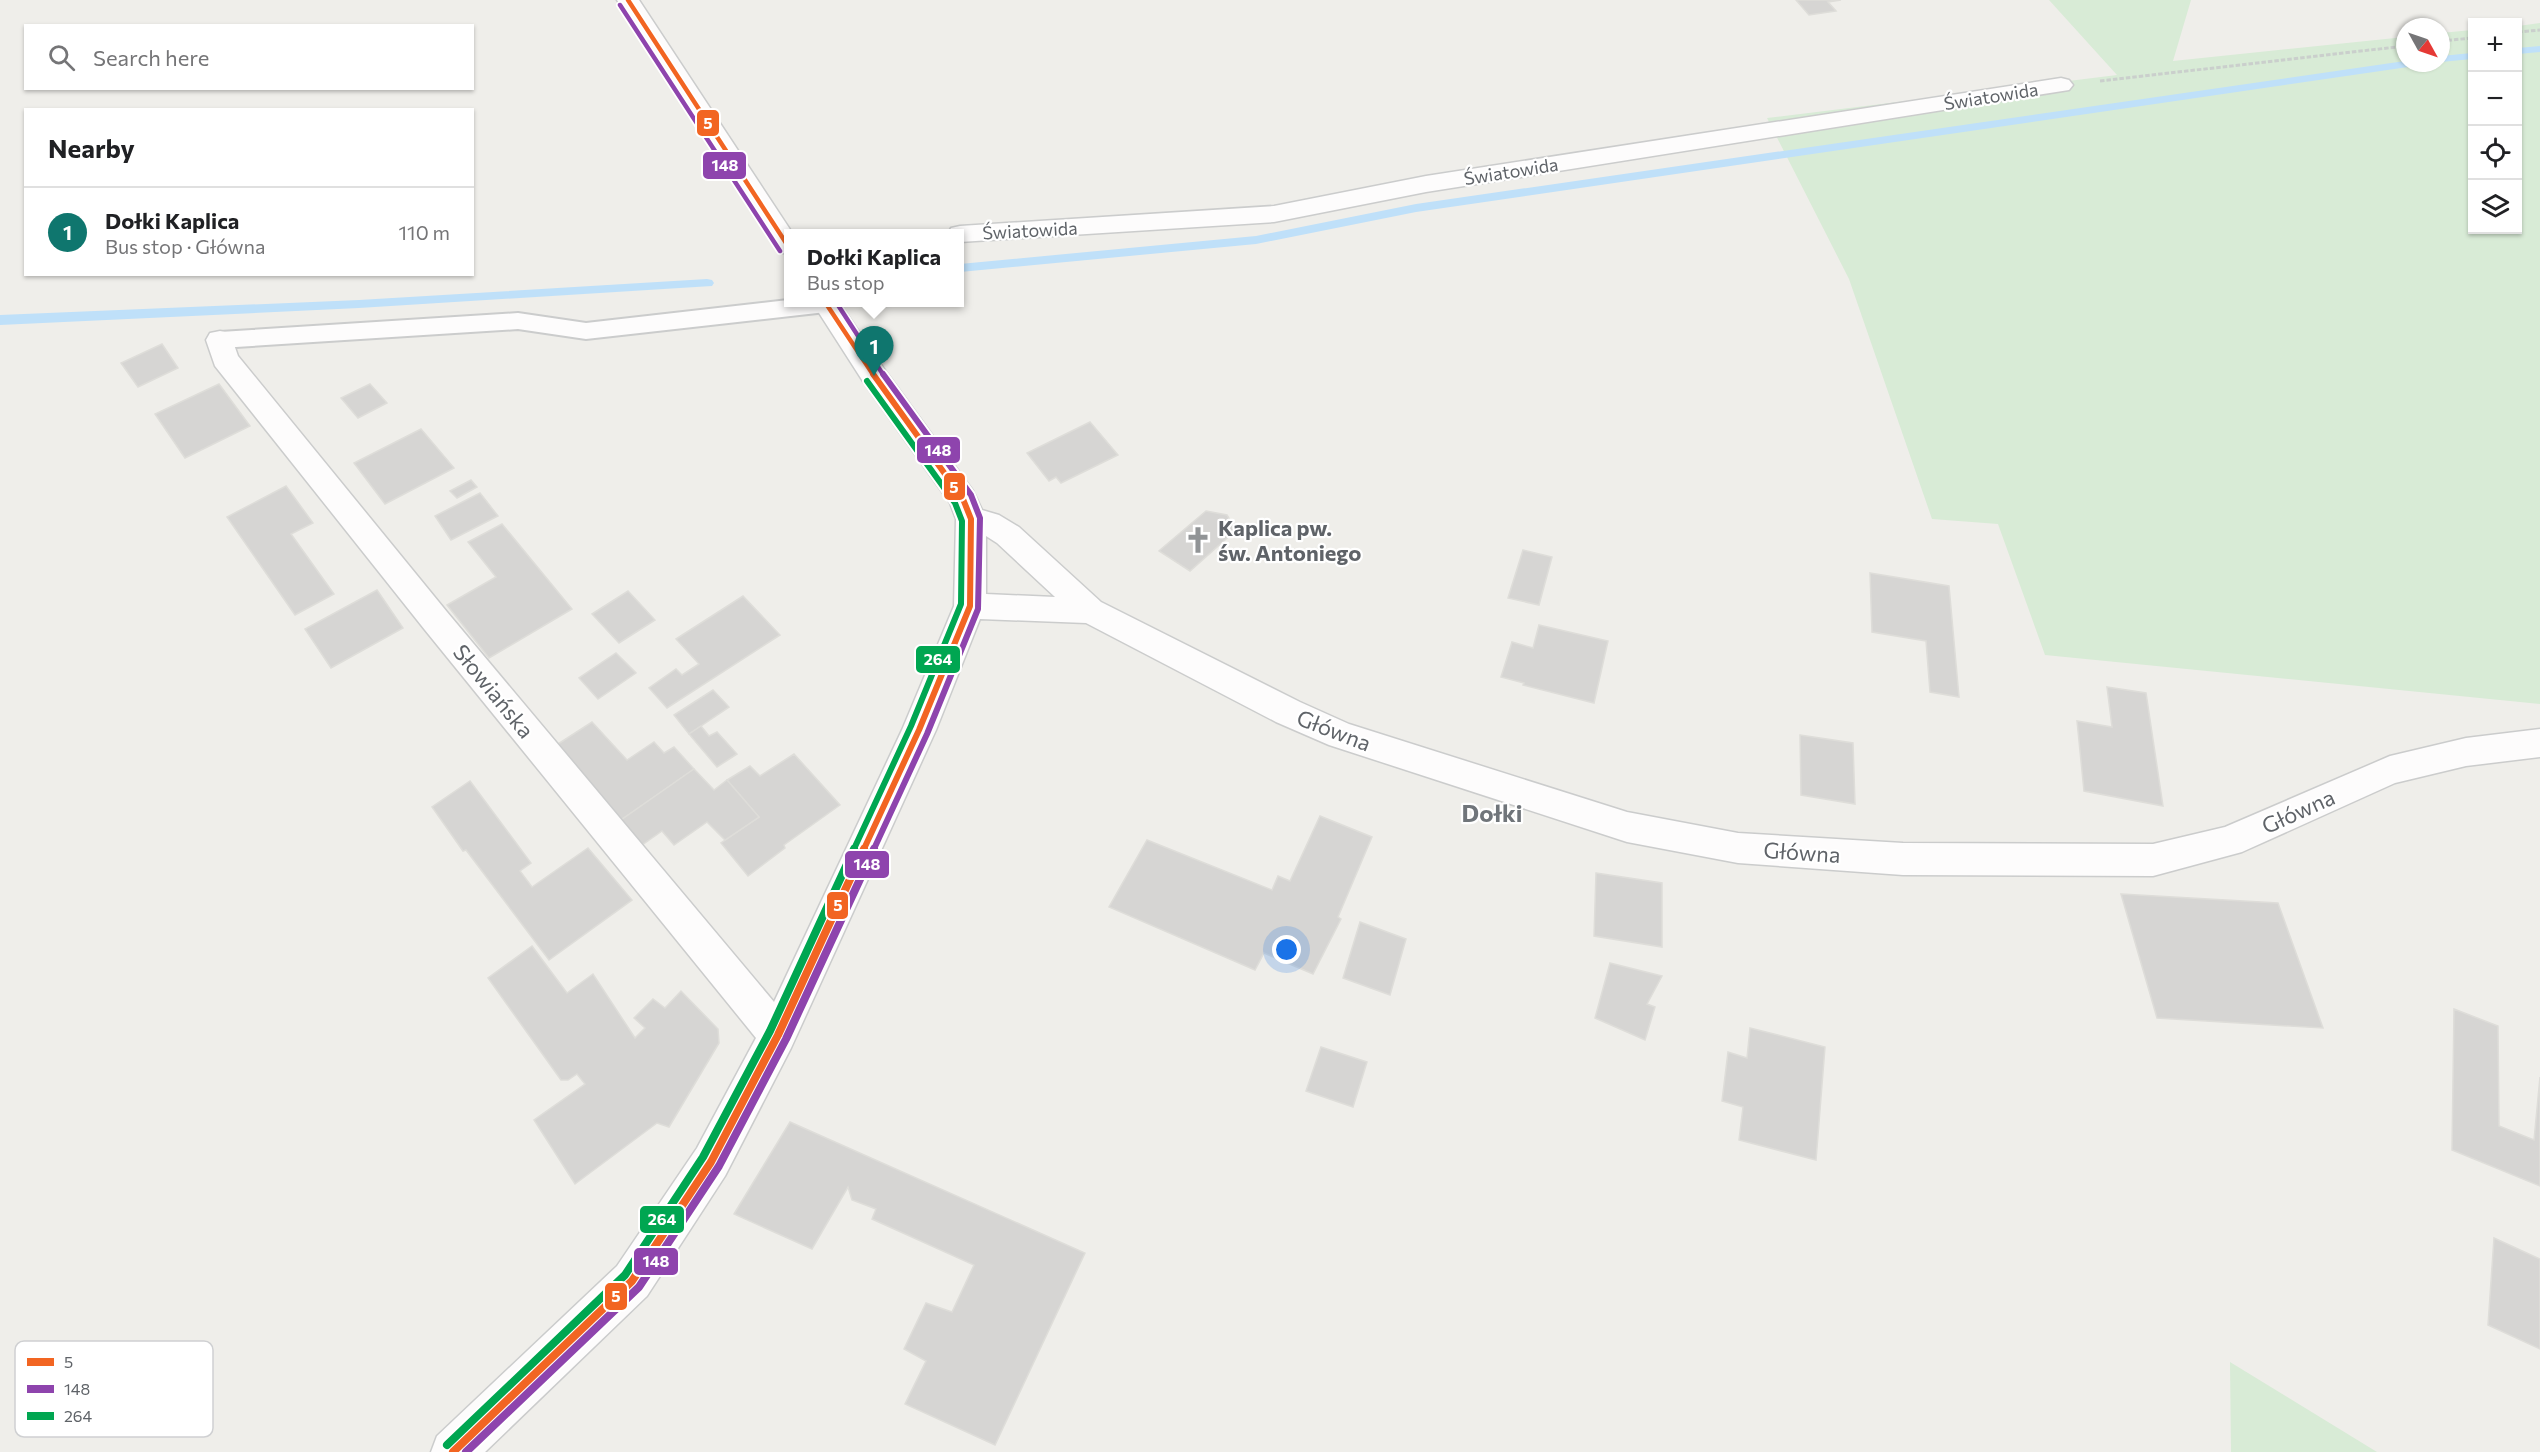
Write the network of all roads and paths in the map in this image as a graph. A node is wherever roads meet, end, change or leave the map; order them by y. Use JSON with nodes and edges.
{"nodes":[{"id":1,"x":628,"y":0,"type":"edge"},
{"id":2,"x":2540,"y":30,"type":"edge"},
{"id":3,"x":2522,"y":32,"type":"edge"},
{"id":4,"x":2468,"y":38,"type":"edge"},
{"id":5,"x":2450,"y":40,"type":"edge"},
{"id":6,"x":2396,"y":47,"type":"edge"},
{"id":7,"x":2061,"y":85,"type":"joint"},
{"id":8,"x":964,"y":234,"type":"edge"},
{"id":9,"x":784,"y":238,"type":"edge"},
{"id":10,"x":792,"y":307,"type":"edge"},
{"id":11,"x":829,"y":307,"type":"edge"},
{"id":12,"x":220,"y":340,"type":"joint"},
{"id":13,"x":971,"y":519,"type":"junction"},
{"id":14,"x":970,"y":606,"type":"junction"},
{"id":15,"x":1090,"y":611,"type":"junction"},
{"id":16,"x":2540,"y":743,"type":"edge"},
{"id":17,"x":778,"y":1035,"type":"junction"},
{"id":18,"x":453,"y":1452,"type":"edge"}],
"edges":[{"from":1,"to":9,"type":"street"},
{"from":2,"to":3,"type":"path"},
{"from":4,"to":5,"type":"path"},
{"from":6,"to":7,"type":"path"},
{"from":7,"to":8,"type":"street","name":"Światowida"},
{"from":10,"to":12,"type":"lane"},
{"from":11,"to":13,"type":"street"},
{"from":12,"to":17,"type":"street","name":"Słowiańska"},
{"from":13,"to":14,"type":"street"},
{"from":13,"to":15,"type":"street","name":"Główna"},
{"from":14,"to":15,"type":"street","name":"Główna"},
{"from":14,"to":17,"type":"street"},
{"from":15,"to":16,"type":"street","name":"Główna"},
{"from":17,"to":18,"type":"street"}]}
